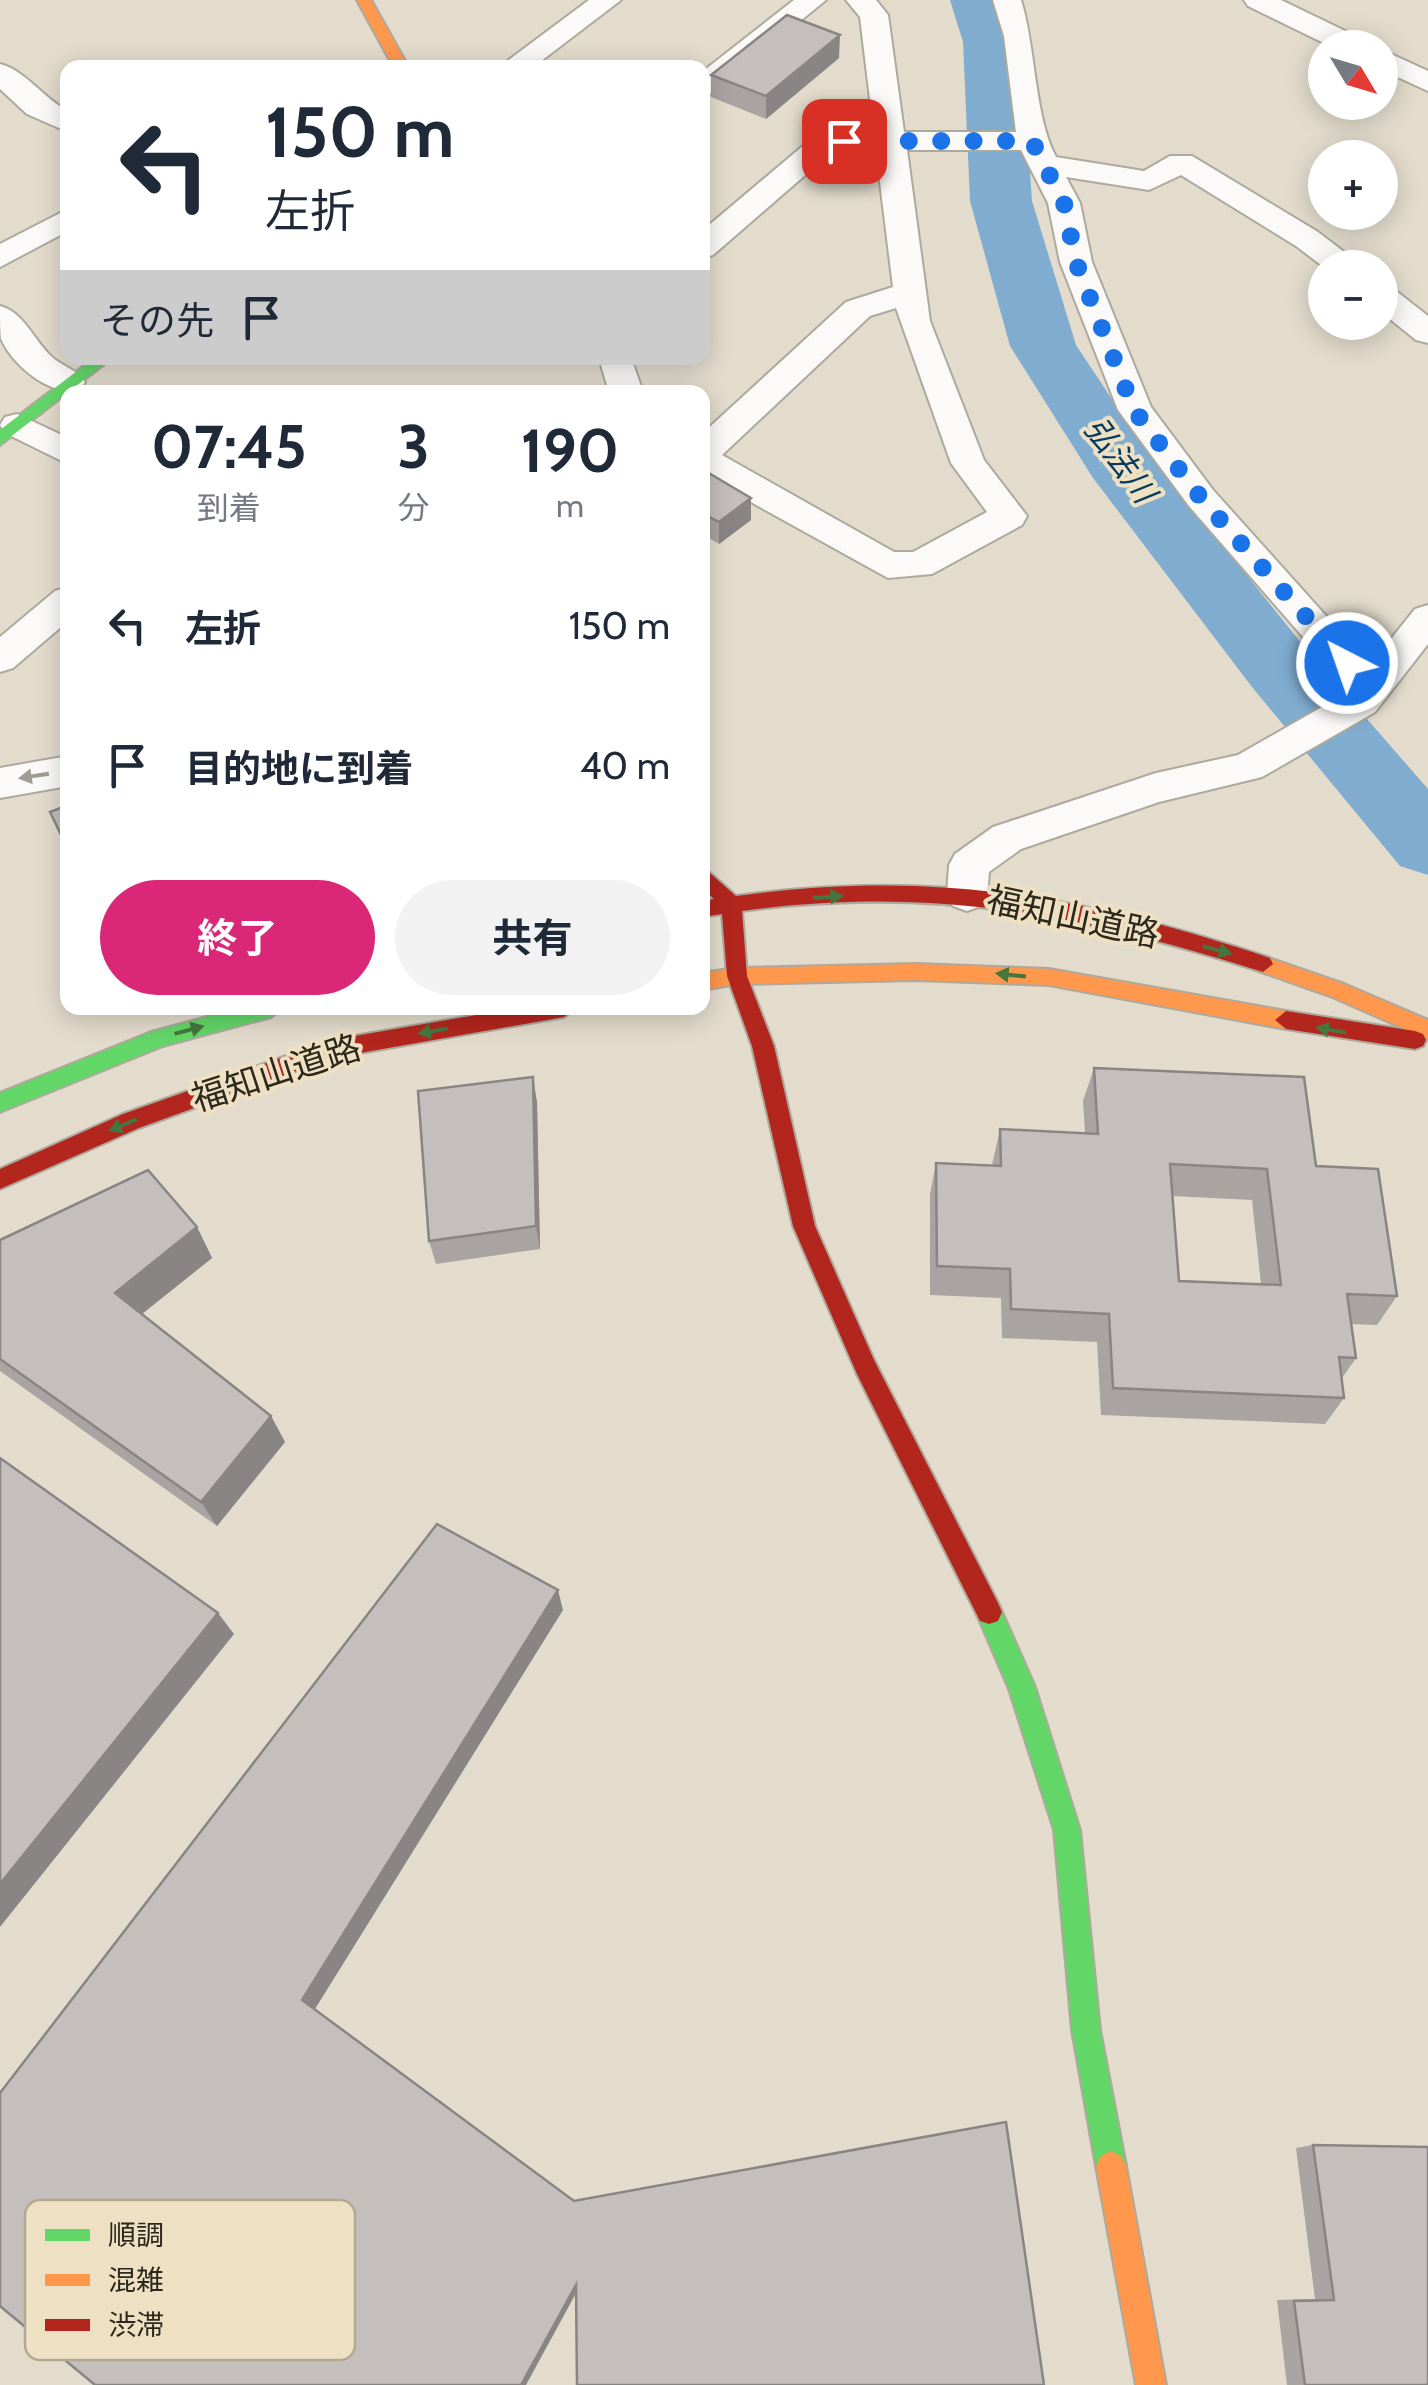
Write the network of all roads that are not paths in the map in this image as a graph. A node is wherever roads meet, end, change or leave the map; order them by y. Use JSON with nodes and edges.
{"nodes":[{"id":1,"x":364,"y":0,"type":"edge"},
{"id":2,"x":607,"y":0,"type":"edge"},
{"id":3,"x":812,"y":0,"type":"edge"},
{"id":4,"x":860,"y":0,"type":"edge"},
{"id":5,"x":1007,"y":0,"type":"edge"},
{"id":6,"x":1258,"y":0,"type":"edge"},
{"id":7,"x":1320,"y":30,"type":"edge"},
{"id":8,"x":398,"y":60,"type":"edge"},
{"id":9,"x":523,"y":60,"type":"edge"},
{"id":10,"x":0,"y":74,"type":"edge"},
{"id":11,"x":710,"y":81,"type":"edge"},
{"id":12,"x":60,"y":119,"type":"edge"},
{"id":13,"x":893,"y":141,"type":"junction"},
{"id":14,"x":1040,"y":153,"type":"junction"},
{"id":15,"x":60,"y":223,"type":"edge"},
{"id":16,"x":710,"y":241,"type":"edge"},
{"id":17,"x":1321,"y":250,"type":"edge"},
{"id":18,"x":0,"y":257,"type":"edge"},
{"id":19,"x":911,"y":292,"type":"junction"},
{"id":20,"x":1398,"y":309,"type":"edge"},
{"id":21,"x":0,"y":316,"type":"edge"},
{"id":22,"x":1428,"y":333,"type":"edge"},
{"id":23,"x":94,"y":365,"type":"edge"},
{"id":24,"x":68,"y":382,"type":"junction"},
{"id":25,"x":64,"y":385,"type":"edge"},
{"id":26,"x":60,"y":389,"type":"edge"},
{"id":27,"x":8,"y":432,"type":"edge"},
{"id":28,"x":710,"y":449,"type":"edge"},
{"id":29,"x":60,"y":450,"type":"edge"},
{"id":30,"x":710,"y":461,"type":"edge"},
{"id":31,"x":60,"y":607,"type":"edge"},
{"id":32,"x":1428,"y":618,"type":"edge"},
{"id":33,"x":0,"y":658,"type":"edge"},
{"id":34,"x":1371,"y":690,"type":"junction"},
{"id":35,"x":60,"y":772,"type":"edge"},
{"id":36,"x":0,"y":783,"type":"edge"},
{"id":37,"x":967,"y":894,"type":"junction"},
{"id":38,"x":712,"y":900,"type":"edge"},
{"id":39,"x":737,"y":976,"type":"junction"},
{"id":40,"x":710,"y":981,"type":"edge"},
{"id":41,"x":245,"y":1015,"type":"edge"},
{"id":42,"x":524,"y":1015,"type":"edge"},
{"id":43,"x":1428,"y":1030,"type":"edge"},
{"id":44,"x":1428,"y":1042,"type":"edge"},
{"id":45,"x":0,"y":1103,"type":"edge"},
{"id":46,"x":0,"y":1179,"type":"edge"},
{"id":47,"x":1152,"y":2385,"type":"edge"}],
"edges":[{"from":1,"to":8,"type":"main road"},
{"from":2,"to":9,"type":"street"},
{"from":3,"to":11,"type":"street"},
{"from":4,"to":13,"type":"street"},
{"from":5,"to":14,"type":"street"},
{"from":6,"to":7,"type":"street"},
{"from":10,"to":12,"type":"street"},
{"from":13,"to":14,"type":"street"},
{"from":13,"to":16,"type":"street"},
{"from":13,"to":19,"type":"street"},
{"from":14,"to":17,"type":"street"},
{"from":14,"to":34,"type":"street"},
{"from":15,"to":18,"type":"street"},
{"from":19,"to":28,"type":"street"},
{"from":19,"to":30,"type":"street"},
{"from":20,"to":22,"type":"street"},
{"from":21,"to":24,"type":"street"},
{"from":23,"to":24,"type":"main road"},
{"from":24,"to":25,"type":"main road"},
{"from":26,"to":27,"type":"main road"},
{"from":27,"to":29,"type":"street"},
{"from":31,"to":33,"type":"street"},
{"from":32,"to":34,"type":"street"},
{"from":34,"to":37,"type":"street"},
{"from":35,"to":36,"type":"street","one_way":true},
{"from":38,"to":37,"type":"main road","name":"福知山道路","one_way":true},
{"from":37,"to":43,"type":"main road","name":"福知山道路","one_way":true},
{"from":38,"to":39,"type":"main road"},
{"from":39,"to":40,"type":"main road","name":"福知山道路"},
{"from":44,"to":39,"type":"main road","name":"福知山道路","one_way":true},
{"from":39,"to":47,"type":"main road"},
{"from":45,"to":41,"type":"main road","name":"福知山道路","one_way":true},
{"from":42,"to":46,"type":"main road","name":"福知山道路","one_way":true}]}
